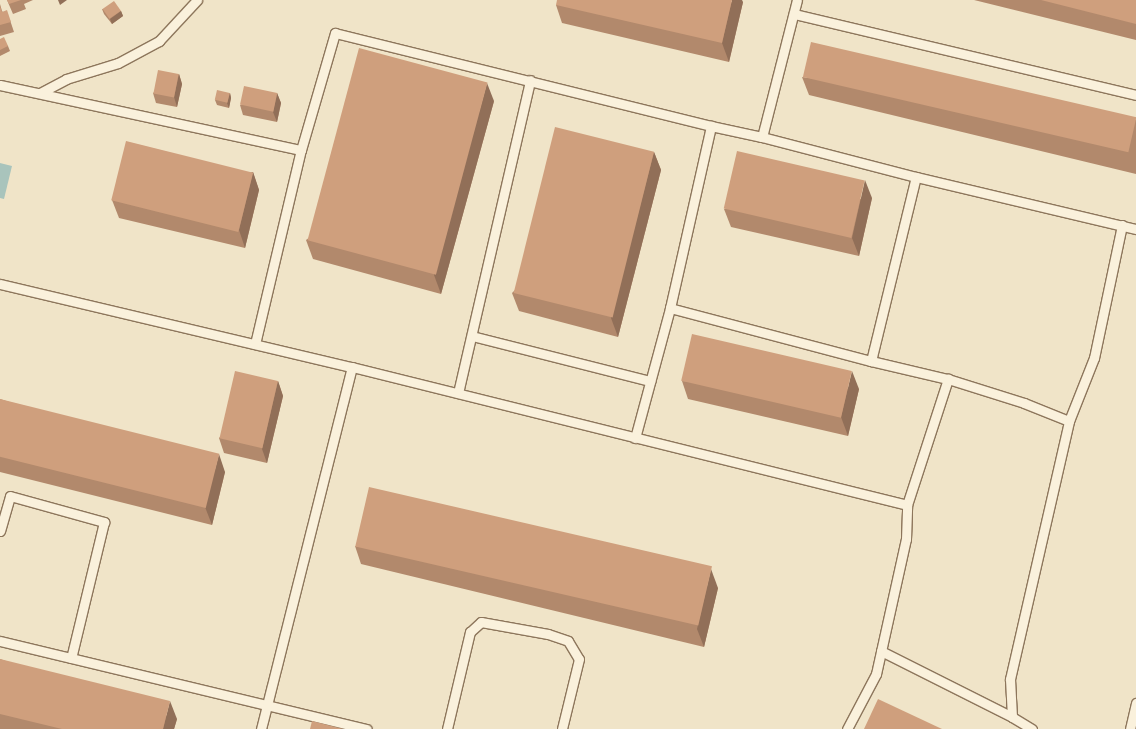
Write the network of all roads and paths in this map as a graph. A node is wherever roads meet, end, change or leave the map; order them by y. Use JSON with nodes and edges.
{"nodes":[{"id":1,"x":197,"y":0,"type":"edge"},
{"id":2,"x":797,"y":0,"type":"edge"},
{"id":3,"x":794,"y":14,"type":"junction"},
{"id":4,"x":530,"y":80,"type":"junction"},
{"id":5,"x":0,"y":84,"type":"edge"},
{"id":6,"x":40,"y":93,"type":"junction"},
{"id":7,"x":1136,"y":95,"type":"edge"},
{"id":8,"x":711,"y":126,"type":"junction"},
{"id":9,"x":762,"y":136,"type":"junction"},
{"id":10,"x":301,"y":150,"type":"junction"},
{"id":11,"x":916,"y":177,"type":"junction"},
{"id":12,"x":1122,"y":225,"type":"junction"},
{"id":13,"x":1136,"y":229,"type":"edge"},
{"id":14,"x":0,"y":284,"type":"edge"},
{"id":15,"x":670,"y":308,"type":"junction"},
{"id":16,"x":472,"y":336,"type":"junction"},
{"id":17,"x":255,"y":344,"type":"junction"},
{"id":18,"x":871,"y":361,"type":"junction"},
{"id":19,"x":352,"y":367,"type":"junction"},
{"id":20,"x":948,"y":379,"type":"junction"},
{"id":21,"x":650,"y":381,"type":"junction"},
{"id":22,"x":458,"y":393,"type":"junction"},
{"id":23,"x":1069,"y":421,"type":"junction"},
{"id":24,"x":635,"y":438,"type":"junction"},
{"id":25,"x":907,"y":505,"type":"junction"},
{"id":26,"x":0,"y":531,"type":"edge"},
{"id":27,"x":0,"y":641,"type":"edge"},
{"id":28,"x":881,"y":651,"type":"junction"},
{"id":29,"x":71,"y":658,"type":"junction"},
{"id":30,"x":1136,"y":703,"type":"edge"},
{"id":31,"x":267,"y":705,"type":"junction"},
{"id":32,"x":1012,"y":717,"type":"junction"},
{"id":33,"x":261,"y":729,"type":"edge"},
{"id":34,"x":367,"y":729,"type":"edge"},
{"id":35,"x":446,"y":729,"type":"edge"},
{"id":36,"x":562,"y":729,"type":"edge"},
{"id":37,"x":847,"y":729,"type":"edge"},
{"id":38,"x":1032,"y":729,"type":"edge"},
{"id":39,"x":1130,"y":729,"type":"edge"}],
"edges":[{"from":1,"to":6,"type":"lane"},
{"from":2,"to":3,"type":"lane"},
{"from":3,"to":7,"type":"lane"},
{"from":3,"to":9,"type":"lane"},
{"from":4,"to":8,"type":"lane"},
{"from":4,"to":10,"type":"lane"},
{"from":4,"to":16,"type":"lane"},
{"from":5,"to":6,"type":"lane"},
{"from":6,"to":10,"type":"lane"},
{"from":8,"to":9,"type":"lane"},
{"from":8,"to":15,"type":"lane"},
{"from":9,"to":11,"type":"lane"},
{"from":10,"to":17,"type":"lane"},
{"from":11,"to":12,"type":"lane"},
{"from":11,"to":18,"type":"lane"},
{"from":12,"to":13,"type":"lane"},
{"from":12,"to":23,"type":"lane"},
{"from":14,"to":17,"type":"lane"},
{"from":15,"to":18,"type":"lane"},
{"from":15,"to":21,"type":"lane"},
{"from":16,"to":21,"type":"lane"},
{"from":16,"to":22,"type":"lane"},
{"from":17,"to":19,"type":"lane"},
{"from":18,"to":20,"type":"lane"},
{"from":19,"to":22,"type":"lane"},
{"from":19,"to":31,"type":"lane"},
{"from":20,"to":23,"type":"lane"},
{"from":20,"to":25,"type":"lane"},
{"from":21,"to":24,"type":"lane"},
{"from":22,"to":24,"type":"lane"},
{"from":23,"to":32,"type":"lane"},
{"from":24,"to":25,"type":"lane"},
{"from":25,"to":28,"type":"lane"},
{"from":26,"to":29,"type":"lane"},
{"from":27,"to":29,"type":"lane"},
{"from":28,"to":32,"type":"lane"},
{"from":28,"to":37,"type":"lane"},
{"from":29,"to":31,"type":"lane"},
{"from":30,"to":39,"type":"lane"},
{"from":31,"to":33,"type":"lane"},
{"from":31,"to":34,"type":"lane"},
{"from":32,"to":38,"type":"lane"},
{"from":35,"to":36,"type":"lane"}]}
